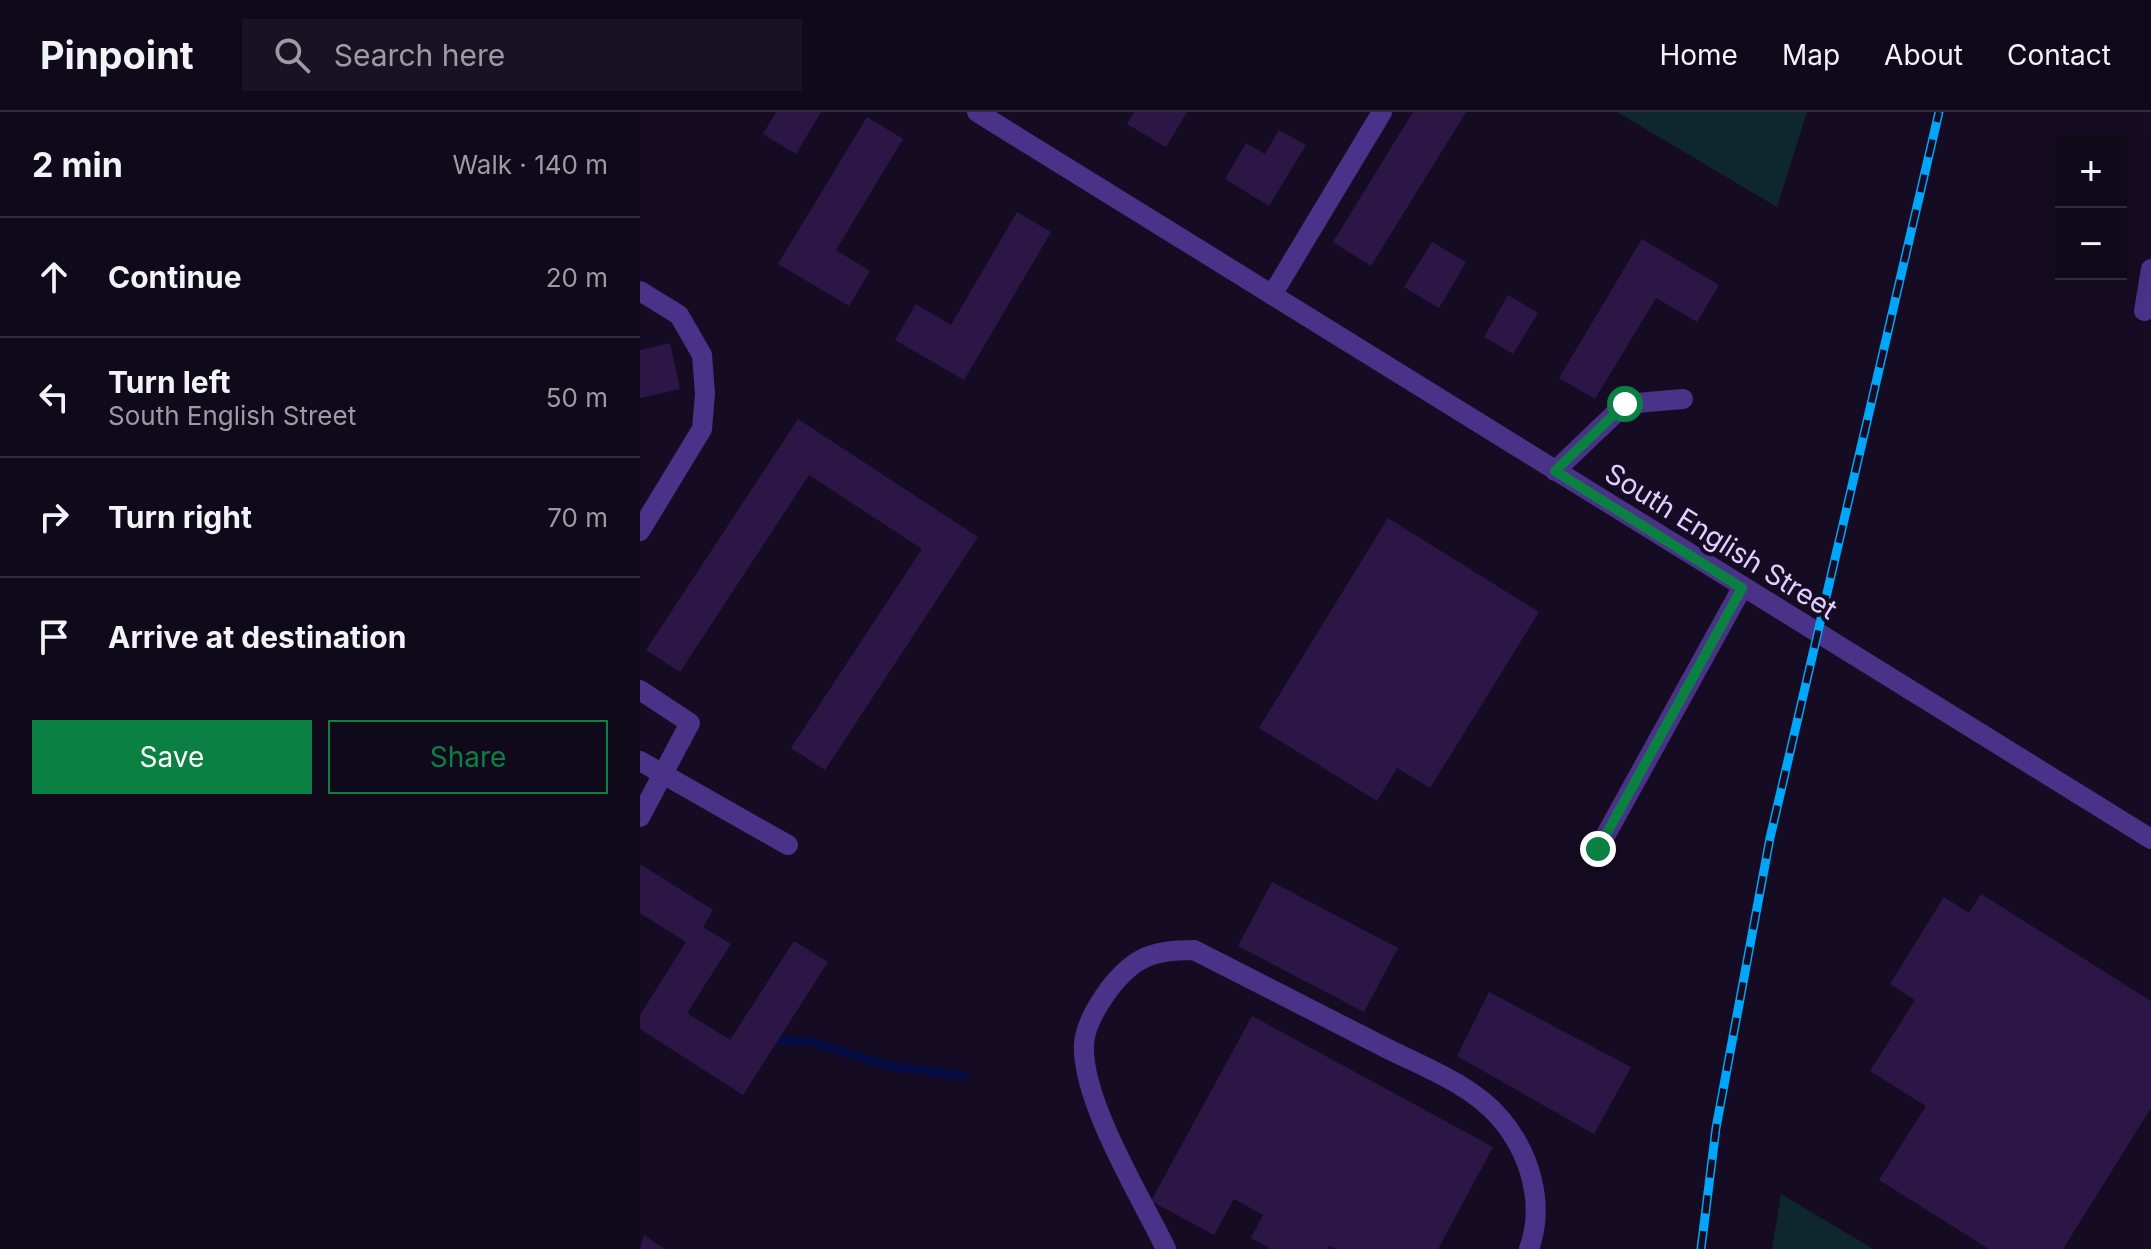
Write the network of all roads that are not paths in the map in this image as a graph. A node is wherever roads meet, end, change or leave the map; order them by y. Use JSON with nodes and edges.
{"nodes":[{"id":1,"x":977,"y":112,"type":"edge"},
{"id":2,"x":1382,"y":112,"type":"edge"},
{"id":3,"x":2151,"y":269,"type":"edge"},
{"id":4,"x":640,"y":291,"type":"edge"},
{"id":5,"x":1272,"y":295,"type":"junction"},
{"id":6,"x":2144,"y":311,"type":"dead end"},
{"id":7,"x":1683,"y":399,"type":"dead end"},
{"id":8,"x":1555,"y":471,"type":"junction"},
{"id":9,"x":640,"y":531,"type":"edge"},
{"id":10,"x":1742,"y":588,"type":"junction"},
{"id":11,"x":640,"y":690,"type":"edge"},
{"id":12,"x":640,"y":761,"type":"edge"},
{"id":13,"x":661,"y":773,"type":"junction"},
{"id":14,"x":640,"y":817,"type":"edge"},
{"id":15,"x":2151,"y":839,"type":"edge"},
{"id":16,"x":788,"y":845,"type":"dead end"},
{"id":17,"x":1598,"y":849,"type":"dead end"},
{"id":18,"x":1166,"y":1249,"type":"edge"},
{"id":19,"x":1529,"y":1249,"type":"edge"}],
"edges":[{"from":1,"to":5,"type":"street","name":"South English Street"},
{"from":2,"to":5,"type":"street"},
{"from":3,"to":6,"type":"street"},
{"from":4,"to":9,"type":"street"},
{"from":5,"to":8,"type":"street","name":"South English Street"},
{"from":7,"to":8,"type":"street"},
{"from":8,"to":10,"type":"street","name":"South English Street"},
{"from":10,"to":15,"type":"street","name":"South English Street"},
{"from":10,"to":17,"type":"street"},
{"from":11,"to":13,"type":"street"},
{"from":12,"to":13,"type":"street"},
{"from":13,"to":14,"type":"street"},
{"from":13,"to":16,"type":"street"},
{"from":18,"to":19,"type":"street"}]}
